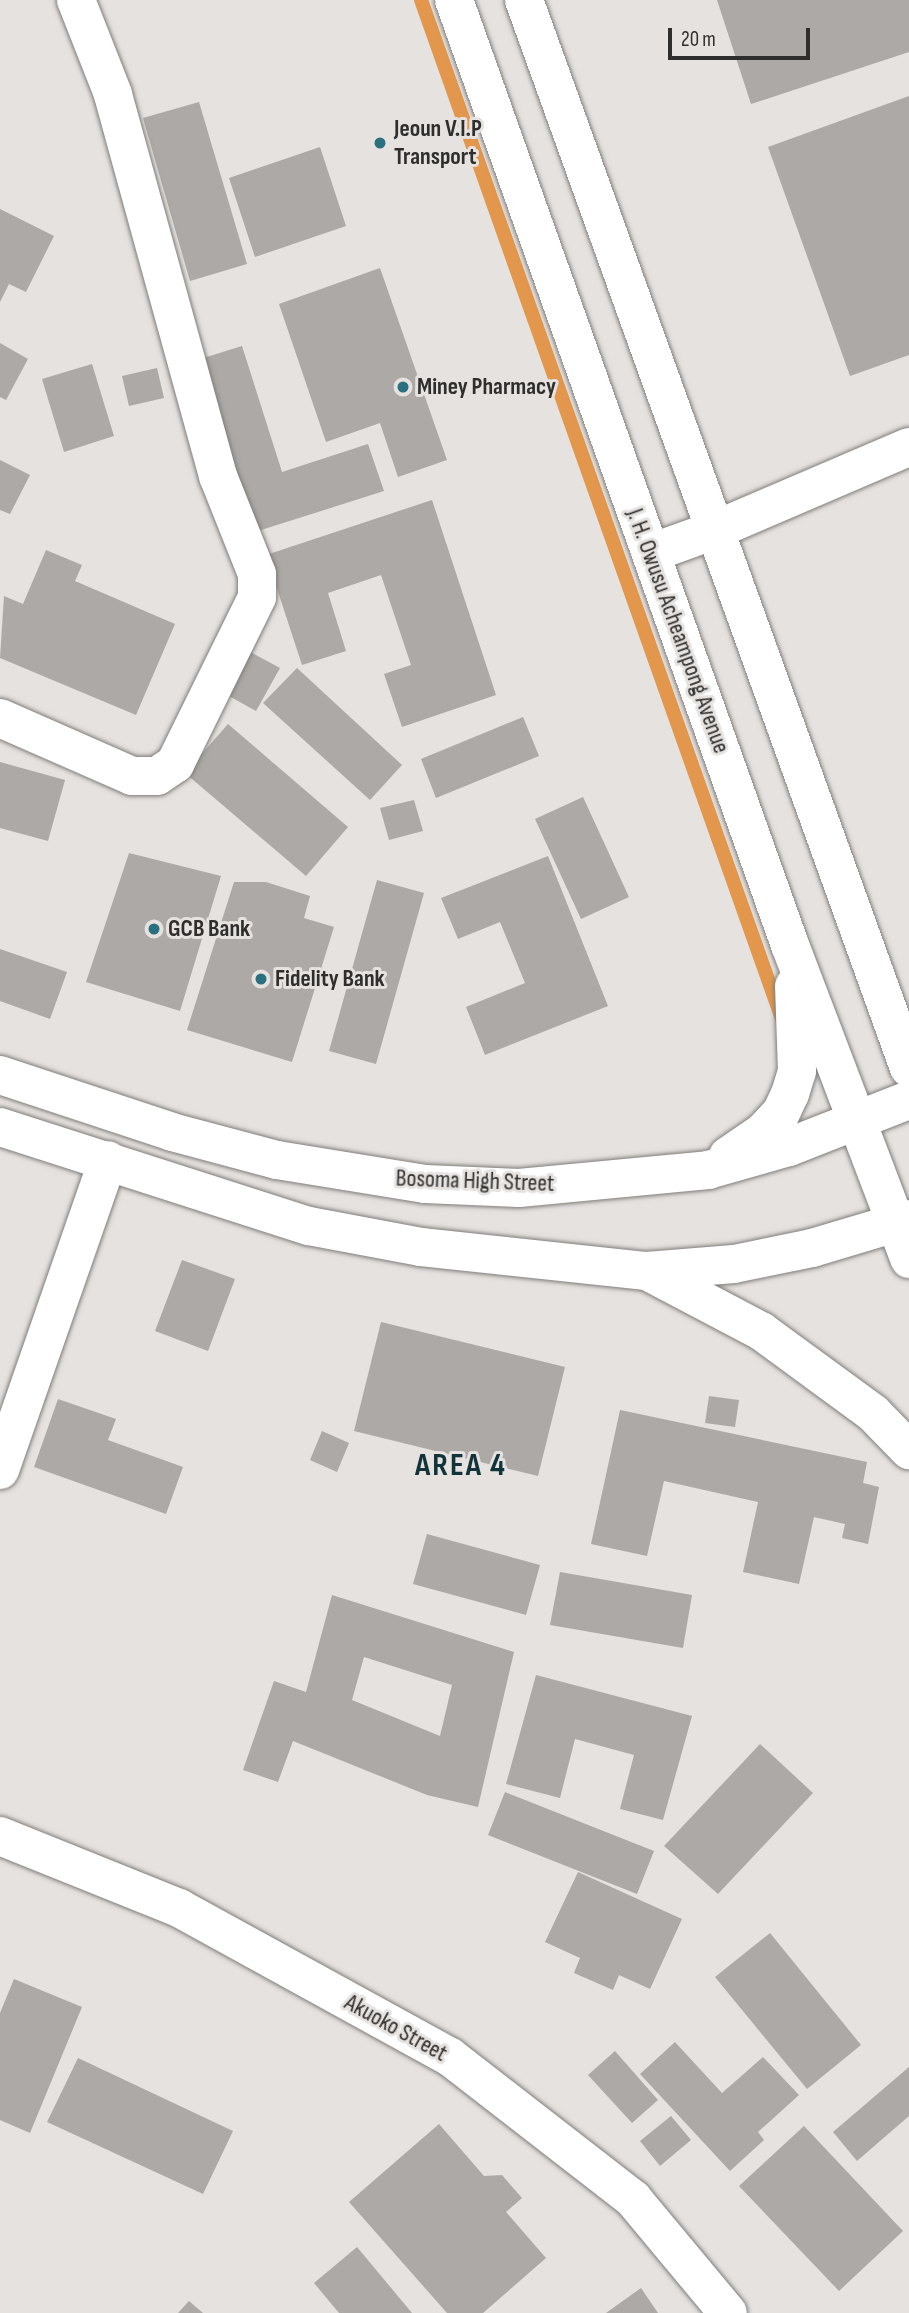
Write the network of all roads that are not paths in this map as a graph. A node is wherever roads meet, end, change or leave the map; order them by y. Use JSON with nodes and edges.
{"nodes":[{"id":1,"x":76,"y":0,"type":"edge"},
{"id":2,"x":454,"y":0,"type":"edge"},
{"id":3,"x":524,"y":0,"type":"edge"},
{"id":4,"x":909,"y":447,"type":"edge"},
{"id":5,"x":715,"y":530,"type":"junction"},
{"id":6,"x":650,"y":552,"type":"junction"},
{"id":7,"x":0,"y":718,"type":"edge"},
{"id":8,"x":790,"y":945,"type":"junction"},
{"id":9,"x":909,"y":1068,"type":"edge"},
{"id":10,"x":0,"y":1075,"type":"edge"},
{"id":11,"x":909,"y":1100,"type":"edge"},
{"id":12,"x":860,"y":1120,"type":"junction"},
{"id":13,"x":0,"y":1127,"type":"edge"},
{"id":14,"x":108,"y":1160,"type":"junction"},
{"id":15,"x":708,"y":1170,"type":"junction"},
{"id":16,"x":903,"y":1221,"type":"edge"},
{"id":17,"x":909,"y":1259,"type":"edge"},
{"id":18,"x":647,"y":1271,"type":"junction"},
{"id":19,"x":909,"y":1450,"type":"edge"},
{"id":20,"x":0,"y":1470,"type":"edge"},
{"id":21,"x":0,"y":1836,"type":"edge"},
{"id":22,"x":728,"y":2313,"type":"edge"}],
"edges":[{"from":1,"to":7,"type":"street"},
{"from":2,"to":6,"type":"street","name":"J. H. Owusu Acheampong Avenue"},
{"from":3,"to":5,"type":"street"},
{"from":4,"to":5,"type":"street"},
{"from":5,"to":6,"type":"street"},
{"from":5,"to":9,"type":"street"},
{"from":6,"to":8,"type":"street","name":"J. H. Owusu Acheampong Avenue"},
{"from":8,"to":12,"type":"street","name":"J. H. Owusu Acheampong Avenue"},
{"from":8,"to":15,"type":"street"},
{"from":10,"to":15,"type":"street","name":"Bosoma High Street"},
{"from":11,"to":12,"type":"street","name":"Bosoma High Street"},
{"from":12,"to":15,"type":"street","name":"Bosoma High Street"},
{"from":12,"to":16,"type":"street","name":"J. H. Owusu Acheampong Avenue"},
{"from":13,"to":14,"type":"street"},
{"from":14,"to":18,"type":"street"},
{"from":14,"to":20,"type":"street"},
{"from":16,"to":17,"type":"street","name":"J. H. Owusu Acheampong Avenue"},
{"from":16,"to":18,"type":"street"},
{"from":18,"to":19,"type":"street"},
{"from":21,"to":22,"type":"street","name":"Akuoko Street"}]}
